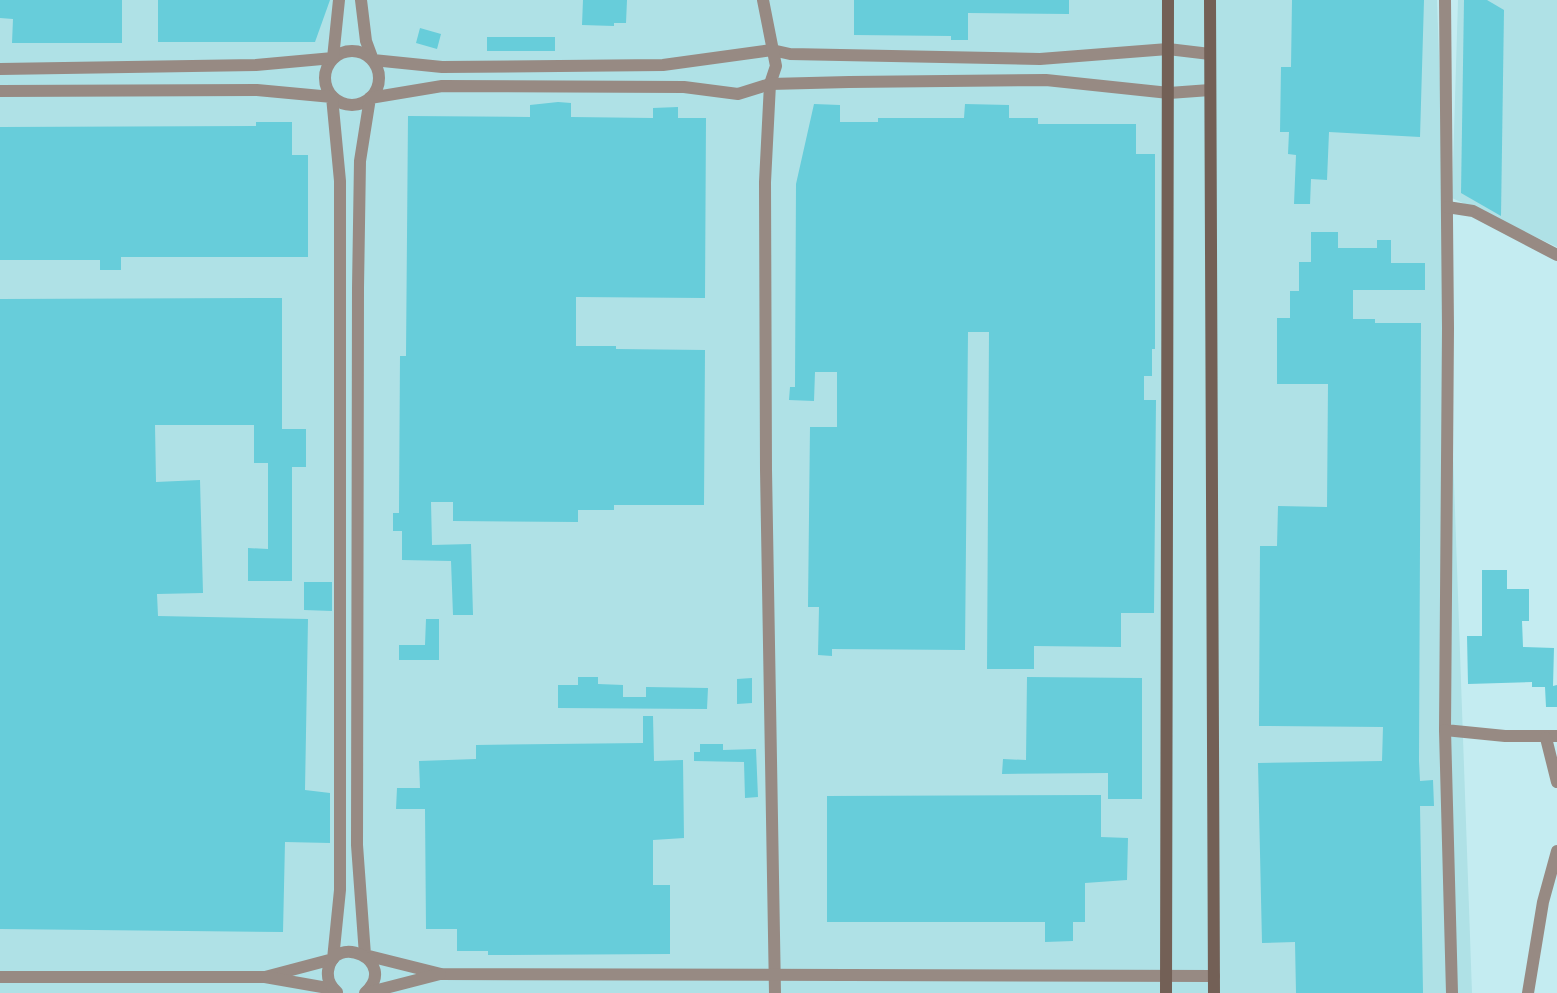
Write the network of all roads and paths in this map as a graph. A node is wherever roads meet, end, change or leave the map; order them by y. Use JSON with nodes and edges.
{"nodes":[{"id":1,"x":339,"y":0,"type":"edge"},
{"id":2,"x":362,"y":0,"type":"edge"},
{"id":3,"x":763,"y":0,"type":"edge"},
{"id":4,"x":1168,"y":0,"type":"edge"},
{"id":5,"x":1210,"y":0,"type":"edge"},
{"id":6,"x":1445,"y":0,"type":"edge"},
{"id":7,"x":1168,"y":49,"type":"junction"},
{"id":8,"x":772,"y":50,"type":"junction"},
{"id":9,"x":1210,"y":54,"type":"junction"},
{"id":10,"x":333,"y":58,"type":"junction"},
{"id":11,"x":373,"y":60,"type":"junction"},
{"id":12,"x":0,"y":69,"type":"edge"},
{"id":13,"x":770,"y":84,"type":"junction"},
{"id":14,"x":1210,"y":90,"type":"junction"},
{"id":15,"x":0,"y":91,"type":"edge"},
{"id":16,"x":1169,"y":93,"type":"junction"},
{"id":17,"x":332,"y":97,"type":"junction"},
{"id":18,"x":370,"y":98,"type":"junction"},
{"id":19,"x":1447,"y":207,"type":"junction"},
{"id":20,"x":1557,"y":255,"type":"edge"},
{"id":21,"x":340,"y":410,"type":"junction"},
{"id":22,"x":358,"y":411,"type":"junction"},
{"id":23,"x":339,"y":611,"type":"junction"},
{"id":24,"x":358,"y":612,"type":"junction"},
{"id":25,"x":1445,"y":730,"type":"junction"},
{"id":26,"x":1552,"y":737,"type":"edge"},
{"id":27,"x":339,"y":766,"type":"junction"},
{"id":28,"x":357,"y":766,"type":"junction"},
{"id":29,"x":1557,"y":782,"type":"edge"},
{"id":30,"x":1557,"y":851,"type":"edge"},
{"id":31,"x":364,"y":955,"type":"junction"},
{"id":32,"x":333,"y":959,"type":"junction"},
{"id":33,"x":441,"y":974,"type":"junction"},
{"id":34,"x":775,"y":975,"type":"junction"},
{"id":35,"x":1166,"y":975,"type":"junction"},
{"id":36,"x":1214,"y":976,"type":"junction"},
{"id":37,"x":0,"y":977,"type":"edge"},
{"id":38,"x":265,"y":977,"type":"junction"},
{"id":39,"x":335,"y":992,"type":"edge"},
{"id":40,"x":366,"y":993,"type":"edge"},
{"id":41,"x":775,"y":993,"type":"edge"},
{"id":42,"x":1166,"y":993,"type":"edge"},
{"id":43,"x":1214,"y":993,"type":"edge"},
{"id":44,"x":1452,"y":993,"type":"edge"},
{"id":45,"x":1528,"y":993,"type":"edge"}],
"edges":[{"from":1,"to":10,"type":"street"},
{"from":2,"to":11,"type":"street"},
{"from":3,"to":8,"type":"street"},
{"from":4,"to":7,"type":"street"},
{"from":5,"to":9,"type":"street"},
{"from":6,"to":19,"type":"street"},
{"from":7,"to":8,"type":"street"},
{"from":7,"to":9,"type":"street"},
{"from":7,"to":16,"type":"street"},
{"from":8,"to":11,"type":"street"},
{"from":8,"to":13,"type":"street"},
{"from":9,"to":14,"type":"street"},
{"from":10,"to":11,"type":"street"},
{"from":10,"to":12,"type":"street"},
{"from":10,"to":17,"type":"street"},
{"from":11,"to":18,"type":"street"},
{"from":13,"to":16,"type":"street"},
{"from":13,"to":18,"type":"street"},
{"from":13,"to":34,"type":"street"},
{"from":14,"to":16,"type":"street"},
{"from":14,"to":36,"type":"street"},
{"from":15,"to":17,"type":"street"},
{"from":16,"to":35,"type":"street"},
{"from":17,"to":18,"type":"street"},
{"from":17,"to":21,"type":"street"},
{"from":18,"to":22,"type":"street"},
{"from":19,"to":20,"type":"street"},
{"from":19,"to":25,"type":"street"},
{"from":21,"to":22,"type":"street"},
{"from":21,"to":23,"type":"street"},
{"from":22,"to":24,"type":"street"},
{"from":23,"to":24,"type":"street"},
{"from":23,"to":27,"type":"street"},
{"from":24,"to":28,"type":"street"},
{"from":25,"to":26,"type":"street"},
{"from":25,"to":44,"type":"street"},
{"from":26,"to":29,"type":"street"},
{"from":27,"to":28,"type":"street"},
{"from":27,"to":32,"type":"street"},
{"from":28,"to":31,"type":"street"},
{"from":30,"to":45,"type":"street"},
{"from":31,"to":32,"type":"street"},
{"from":31,"to":33,"type":"street"},
{"from":31,"to":40,"type":"street"},
{"from":32,"to":38,"type":"street"},
{"from":32,"to":39,"type":"street"},
{"from":33,"to":34,"type":"street"},
{"from":33,"to":40,"type":"street"},
{"from":34,"to":35,"type":"street"},
{"from":34,"to":41,"type":"street"},
{"from":35,"to":36,"type":"street"},
{"from":35,"to":42,"type":"street"},
{"from":36,"to":43,"type":"street"},
{"from":37,"to":38,"type":"street"},
{"from":38,"to":39,"type":"street"}]}
